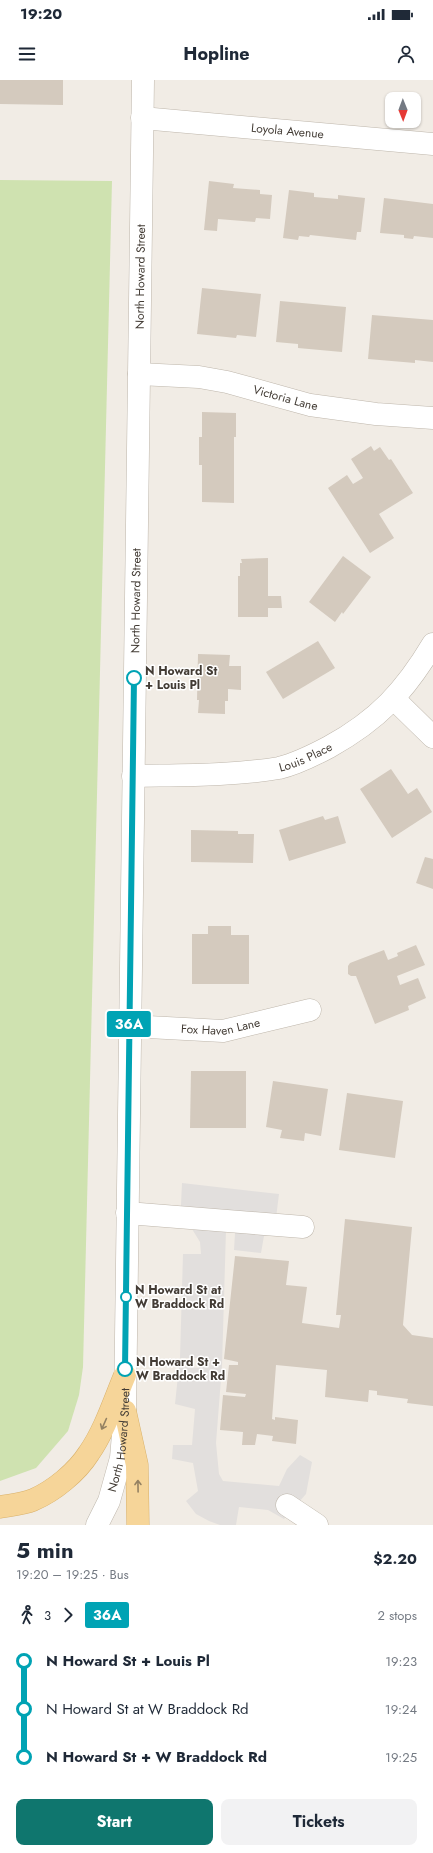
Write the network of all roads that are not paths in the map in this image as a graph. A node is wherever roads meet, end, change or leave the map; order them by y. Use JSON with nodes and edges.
{"nodes":[{"id":1,"x":143,"y":80,"type":"edge"},
{"id":2,"x":142,"y":118,"type":"junction"},
{"id":3,"x":433,"y":144,"type":"edge"},
{"id":4,"x":139,"y":374,"type":"junction"},
{"id":5,"x":433,"y":418,"type":"edge"},
{"id":6,"x":433,"y":644,"type":"edge"},
{"id":7,"x":394,"y":699,"type":"junction"},
{"id":8,"x":433,"y":736,"type":"edge"},
{"id":9,"x":133,"y":776,"type":"junction"},
{"id":10,"x":310,"y":1010,"type":"dead end"},
{"id":11,"x":129,"y":1026,"type":"junction"},
{"id":12,"x":127,"y":1213,"type":"junction"},
{"id":13,"x":304,"y":1227,"type":"dead end"},
{"id":14,"x":125,"y":1375,"type":"junction"},
{"id":15,"x":125,"y":1411,"type":"junction"},
{"id":16,"x":287,"y":1505,"type":"dead end"},
{"id":17,"x":0,"y":1507,"type":"edge"},
{"id":18,"x":97,"y":1525,"type":"edge"},
{"id":19,"x":138,"y":1525,"type":"edge"},
{"id":20,"x":317,"y":1525,"type":"edge"}],
"edges":[{"from":1,"to":2,"type":"street","name":"North Howard Street"},
{"from":2,"to":3,"type":"street","name":"Loyola Avenue"},
{"from":2,"to":4,"type":"street","name":"North Howard Street"},
{"from":4,"to":5,"type":"street","name":"Victoria Lane"},
{"from":4,"to":9,"type":"street","name":"North Howard Street"},
{"from":6,"to":7,"type":"street","name":"Louis Place"},
{"from":7,"to":8,"type":"street"},
{"from":7,"to":9,"type":"street","name":"Louis Place"},
{"from":9,"to":11,"type":"street","name":"North Howard Street"},
{"from":10,"to":11,"type":"street","name":"Fox Haven Lane"},
{"from":11,"to":12,"type":"street","name":"North Howard Street"},
{"from":12,"to":13,"type":"street"},
{"from":12,"to":14,"type":"street","name":"North Howard Street"},
{"from":14,"to":15,"type":"street","name":"North Howard Street"},
{"from":14,"to":17,"type":"main road","one_way":true},
{"from":15,"to":18,"type":"street","name":"North Howard Street"},
{"from":19,"to":15,"type":"main road","one_way":true},
{"from":16,"to":20,"type":"street"}]}
